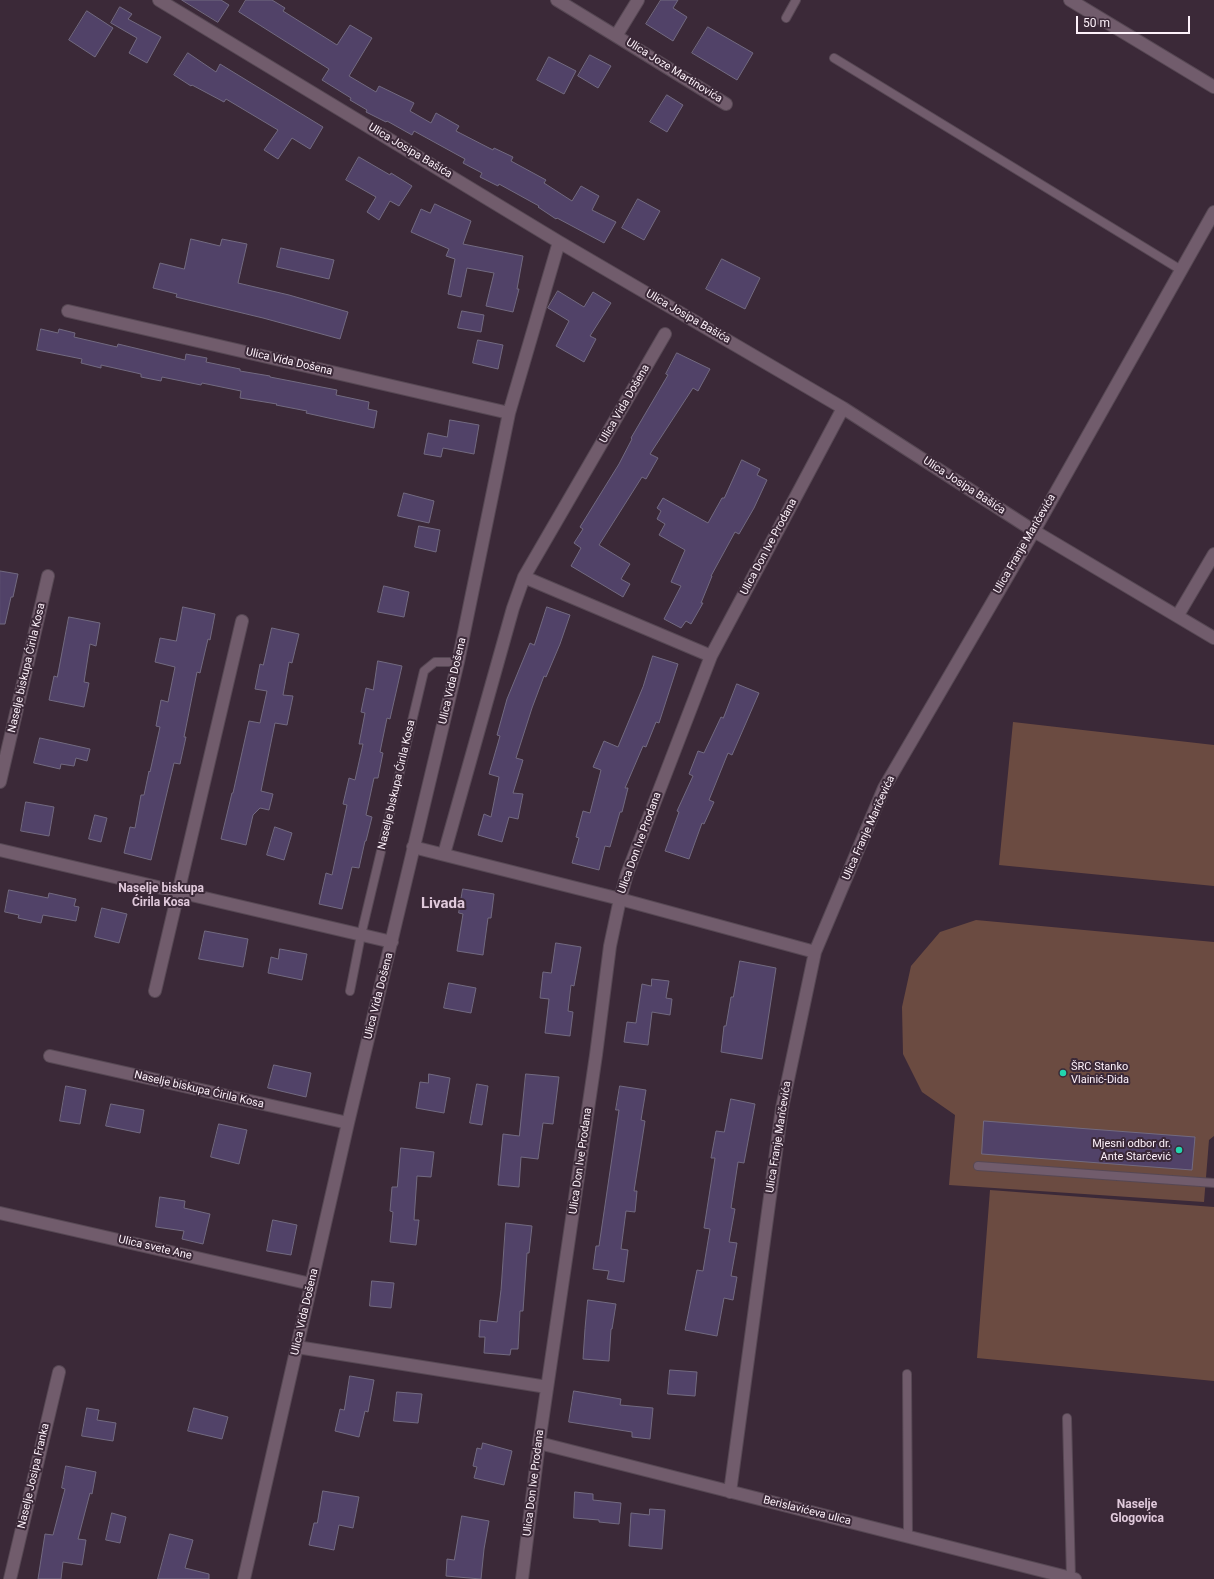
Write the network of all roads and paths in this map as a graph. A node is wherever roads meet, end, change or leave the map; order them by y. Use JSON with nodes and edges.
{"nodes":[{"id":1,"x":160,"y":0,"type":"edge"},
{"id":2,"x":557,"y":0,"type":"edge"},
{"id":3,"x":638,"y":0,"type":"edge"},
{"id":4,"x":796,"y":0,"type":"edge"},
{"id":5,"x":1070,"y":0,"type":"edge"},
{"id":6,"x":786,"y":18,"type":"dead end"},
{"id":7,"x":616,"y":36,"type":"junction"},
{"id":8,"x":834,"y":58,"type":"dead end"},
{"id":9,"x":1214,"y":87,"type":"edge"},
{"id":10,"x":726,"y":104,"type":"dead end"},
{"id":11,"x":1214,"y":212,"type":"edge"},
{"id":12,"x":559,"y":242,"type":"junction"},
{"id":13,"x":1181,"y":270,"type":"junction"},
{"id":14,"x":68,"y":311,"type":"dead end"},
{"id":15,"x":665,"y":334,"type":"dead end"},
{"id":16,"x":843,"y":408,"type":"junction"},
{"id":17,"x":509,"y":413,"type":"junction"},
{"id":18,"x":1034,"y":531,"type":"junction"},
{"id":19,"x":1214,"y":554,"type":"edge"},
{"id":20,"x":48,"y":576,"type":"dead end"},
{"id":21,"x":524,"y":577,"type":"junction"},
{"id":22,"x":1178,"y":615,"type":"junction"},
{"id":23,"x":242,"y":621,"type":"dead end"},
{"id":24,"x":1214,"y":638,"type":"edge"},
{"id":25,"x":710,"y":656,"type":"junction"},
{"id":26,"x":458,"y":662,"type":"junction"},
{"id":27,"x":0,"y":782,"type":"edge"},
{"id":28,"x":413,"y":847,"type":"junction"},
{"id":29,"x":0,"y":850,"type":"edge"},
{"id":30,"x":444,"y":854,"type":"junction"},
{"id":31,"x":179,"y":892,"type":"junction"},
{"id":32,"x":620,"y":899,"type":"junction"},
{"id":33,"x":361,"y":935,"type":"junction"},
{"id":34,"x":392,"y":942,"type":"junction"},
{"id":35,"x":815,"y":952,"type":"junction"},
{"id":36,"x":155,"y":991,"type":"dead end"},
{"id":37,"x":350,"y":991,"type":"dead end"},
{"id":38,"x":50,"y":1056,"type":"dead end"},
{"id":39,"x":348,"y":1123,"type":"junction"},
{"id":40,"x":978,"y":1166,"type":"dead end"},
{"id":41,"x":1214,"y":1183,"type":"edge"},
{"id":42,"x":0,"y":1213,"type":"edge"},
{"id":43,"x":311,"y":1284,"type":"junction"},
{"id":44,"x":297,"y":1347,"type":"junction"},
{"id":45,"x":59,"y":1372,"type":"dead end"},
{"id":46,"x":907,"y":1374,"type":"dead end"},
{"id":47,"x":547,"y":1387,"type":"junction"},
{"id":48,"x":1067,"y":1418,"type":"dead end"},
{"id":49,"x":539,"y":1443,"type":"junction"},
{"id":50,"x":730,"y":1492,"type":"junction"},
{"id":51,"x":908,"y":1536,"type":"junction"},
{"id":52,"x":1073,"y":1578,"type":"edge"},
{"id":53,"x":10,"y":1579,"type":"edge"},
{"id":54,"x":244,"y":1579,"type":"edge"},
{"id":55,"x":522,"y":1579,"type":"edge"}],
"edges":[{"from":1,"to":12,"type":"street","name":"Ulica Josipa Bašića"},
{"from":2,"to":7,"type":"street"},
{"from":3,"to":7,"type":"street","name":"Ulica Joze Martinovića"},
{"from":4,"to":6,"type":"lane"},
{"from":5,"to":9,"type":"street"},
{"from":7,"to":10,"type":"street","name":"Ulica Joze Martinovića"},
{"from":8,"to":13,"type":"lane"},
{"from":11,"to":13,"type":"street","name":"Ulica Franje Maričevića"},
{"from":12,"to":16,"type":"street","name":"Ulica Josipa Bašića"},
{"from":12,"to":17,"type":"street","name":"Ulica Vida Došena"},
{"from":13,"to":18,"type":"street","name":"Ulica Franje Maričevića"},
{"from":14,"to":17,"type":"street","name":"Ulica Vida Došena"},
{"from":15,"to":21,"type":"street","name":"Ulica Vida Došena"},
{"from":16,"to":18,"type":"street","name":"Ulica Josipa Bašića"},
{"from":16,"to":25,"type":"street","name":"Ulica Don Ive Prodana"},
{"from":17,"to":26,"type":"street","name":"Ulica Vida Došena"},
{"from":18,"to":22,"type":"street","name":"Ulica Josipa Bašića"},
{"from":18,"to":35,"type":"street","name":"Ulica Franje Maričevića"},
{"from":19,"to":22,"type":"street"},
{"from":20,"to":27,"type":"street","name":"Naselje biskupa Ćirila Kosa"},
{"from":21,"to":25,"type":"street"},
{"from":21,"to":30,"type":"street","name":"Ulica Vida Došena"},
{"from":22,"to":24,"type":"street","name":"Ulica Josipa Bašića"},
{"from":23,"to":31,"type":"street"},
{"from":25,"to":32,"type":"street","name":"Ulica Don Ive Prodana"},
{"from":26,"to":28,"type":"street","name":"Ulica Vida Došena"},
{"from":26,"to":33,"type":"lane","name":"Naselje biskupa Ćirila Kosa"},
{"from":28,"to":30,"type":"street"},
{"from":28,"to":34,"type":"street","name":"Ulica Vida Došena"},
{"from":29,"to":31,"type":"street"},
{"from":30,"to":32,"type":"street"},
{"from":31,"to":33,"type":"street"},
{"from":31,"to":36,"type":"street"},
{"from":32,"to":35,"type":"street"},
{"from":32,"to":47,"type":"street","name":"Ulica Don Ive Prodana"},
{"from":33,"to":34,"type":"street"},
{"from":33,"to":37,"type":"lane","name":"Naselje biskupa Ćirila Kosa"},
{"from":34,"to":39,"type":"street","name":"Ulica Vida Došena"},
{"from":35,"to":50,"type":"street","name":"Ulica Franje Maričevića"},
{"from":38,"to":39,"type":"street","name":"Naselje biskupa Ćirila Kosa"},
{"from":39,"to":43,"type":"street","name":"Ulica Vida Došena"},
{"from":40,"to":41,"type":"lane"},
{"from":42,"to":43,"type":"street","name":"Ulica svete Ane"},
{"from":43,"to":44,"type":"street","name":"Ulica Vida Došena"},
{"from":44,"to":47,"type":"street"},
{"from":44,"to":54,"type":"street","name":"Ulica Vida Došena"},
{"from":45,"to":53,"type":"street","name":"Naselje Josipa Franka"},
{"from":46,"to":51,"type":"lane"},
{"from":47,"to":49,"type":"street","name":"Ulica Don Ive Prodana"},
{"from":48,"to":52,"type":"lane"},
{"from":49,"to":50,"type":"street","name":"Berislavićeva ulica"},
{"from":49,"to":55,"type":"street","name":"Ulica Don Ive Prodana"},
{"from":50,"to":51,"type":"street","name":"Berislavićeva ulica"},
{"from":51,"to":52,"type":"street","name":"Berislavićeva ulica"}]}
